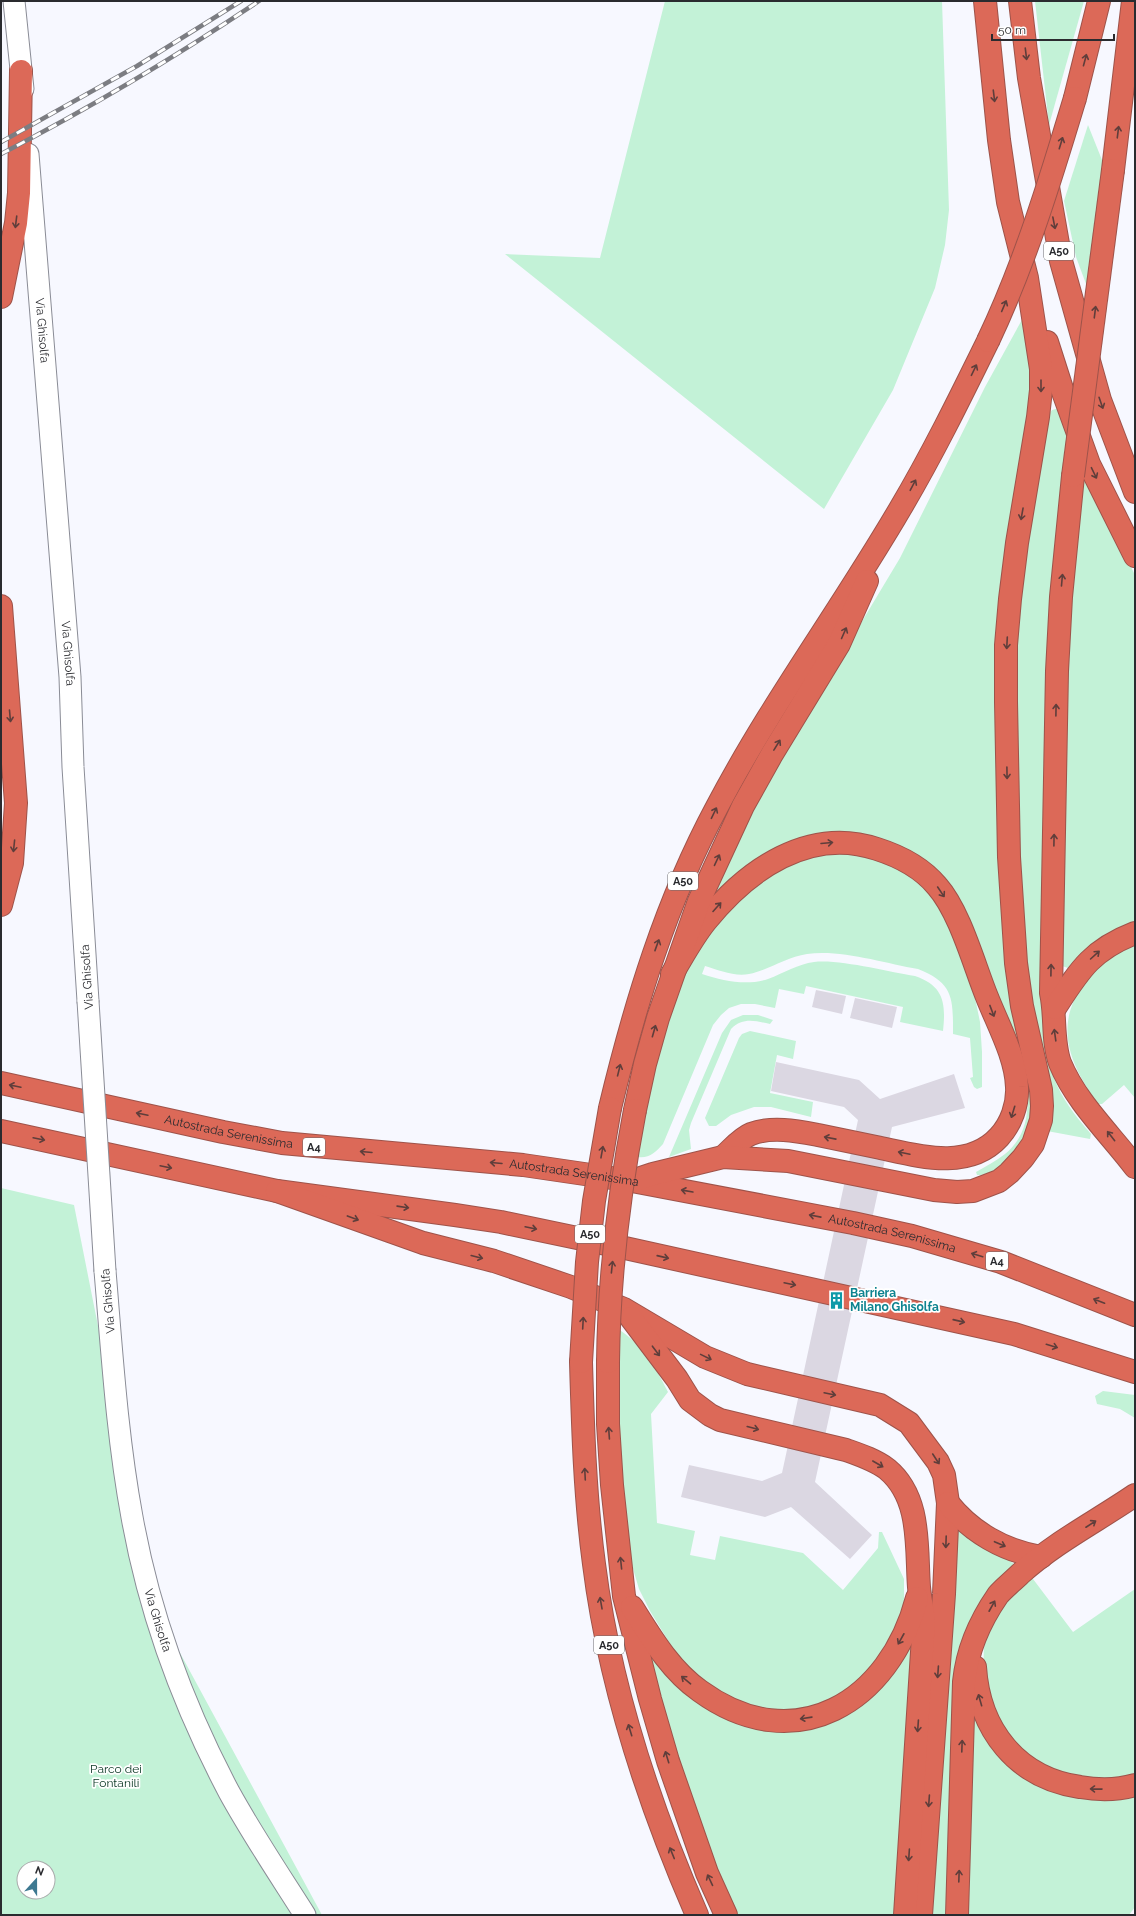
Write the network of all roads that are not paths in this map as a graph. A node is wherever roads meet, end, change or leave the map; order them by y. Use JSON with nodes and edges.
{"nodes":[{"id":1,"x":14,"y":1,"type":"edge"},
{"id":2,"x":985,"y":1,"type":"edge"},
{"id":3,"x":1020,"y":1,"type":"edge"},
{"id":4,"x":1099,"y":1,"type":"edge"},
{"id":5,"x":1133,"y":1,"type":"edge"},
{"id":6,"x":21,"y":71,"type":"junction"},
{"id":7,"x":1027,"y":278,"type":"junction"},
{"id":8,"x":1,"y":297,"type":"edge"},
{"id":9,"x":1135,"y":492,"type":"edge"},
{"id":10,"x":900,"y":509,"type":"junction"},
{"id":11,"x":1135,"y":556,"type":"edge"},
{"id":12,"x":1,"y":606,"type":"edge"},
{"id":13,"x":1,"y":905,"type":"edge"},
{"id":14,"x":1135,"y":933,"type":"edge"},
{"id":15,"x":672,"y":974,"type":"junction"},
{"id":16,"x":1055,"y":1008,"type":"junction"},
{"id":17,"x":1,"y":1083,"type":"edge"},
{"id":18,"x":1,"y":1131,"type":"edge"},
{"id":19,"x":723,"y":1156,"type":"junction"},
{"id":20,"x":1135,"y":1167,"type":"edge"},
{"id":21,"x":632,"y":1181,"type":"junction"},
{"id":22,"x":277,"y":1191,"type":"junction"},
{"id":23,"x":624,"y":1309,"type":"junction"},
{"id":24,"x":1135,"y":1315,"type":"edge"},
{"id":25,"x":1135,"y":1372,"type":"edge"},
{"id":26,"x":1135,"y":1495,"type":"edge"},
{"id":27,"x":948,"y":1503,"type":"junction"},
{"id":28,"x":1041,"y":1557,"type":"junction"},
{"id":29,"x":920,"y":1589,"type":"junction"},
{"id":30,"x":624,"y":1596,"type":"junction"},
{"id":31,"x":973,"y":1640,"type":"junction"},
{"id":32,"x":1135,"y":1785,"type":"edge"},
{"id":33,"x":305,"y":1915,"type":"edge"},
{"id":34,"x":697,"y":1915,"type":"edge"},
{"id":35,"x":726,"y":1915,"type":"edge"},
{"id":36,"x":905,"y":1915,"type":"edge"},
{"id":37,"x":921,"y":1915,"type":"edge"},
{"id":38,"x":957,"y":1915,"type":"edge"}],
"edges":[{"from":1,"to":6,"type":"street","name":"Via Ghisolfa"},
{"from":2,"to":7,"type":"highway","one_way":true},
{"from":3,"to":9,"type":"highway","number":"A50","one_way":true},
{"from":10,"to":4,"type":"highway","number":"A50","one_way":true,"bridge":true},
{"from":16,"to":5,"type":"highway","one_way":true,"bridge":true},
{"from":6,"to":8,"type":"highway","one_way":true},
{"from":6,"to":33,"type":"street","name":"Via Ghisolfa","bridge":true},
{"from":7,"to":11,"type":"highway","one_way":true},
{"from":7,"to":19,"type":"highway","one_way":true},
{"from":15,"to":10,"type":"highway","one_way":true},
{"from":34,"to":10,"type":"highway","number":"A50","one_way":true,"bridge":true},
{"from":12,"to":13,"type":"highway","one_way":true},
{"from":16,"to":14,"type":"highway","one_way":true},
{"from":15,"to":19,"type":"highway","one_way":true},
{"from":30,"to":15,"type":"highway","one_way":true,"bridge":true},
{"from":20,"to":16,"type":"highway","one_way":true},
{"from":21,"to":17,"type":"highway","name":"Autostrada Serenissima","number":"A4","one_way":true},
{"from":18,"to":22,"type":"highway","one_way":true},
{"from":19,"to":21,"type":"highway"},
{"from":24,"to":21,"type":"highway","name":"Autostrada Serenissima","number":"A4","one_way":true},
{"from":22,"to":23,"type":"highway","one_way":true},
{"from":22,"to":25,"type":"highway","one_way":true},
{"from":23,"to":27,"type":"highway","one_way":true},
{"from":23,"to":29,"type":"highway","one_way":true},
{"from":28,"to":26,"type":"highway","one_way":true},
{"from":27,"to":28,"type":"highway","one_way":true},
{"from":27,"to":37,"type":"highway","one_way":true},
{"from":31,"to":28,"type":"highway","one_way":true},
{"from":29,"to":30,"type":"highway","one_way":true},
{"from":29,"to":36,"type":"highway","one_way":true},
{"from":35,"to":30,"type":"highway","one_way":true},
{"from":32,"to":31,"type":"highway","one_way":true},
{"from":38,"to":31,"type":"highway","one_way":true}]}
